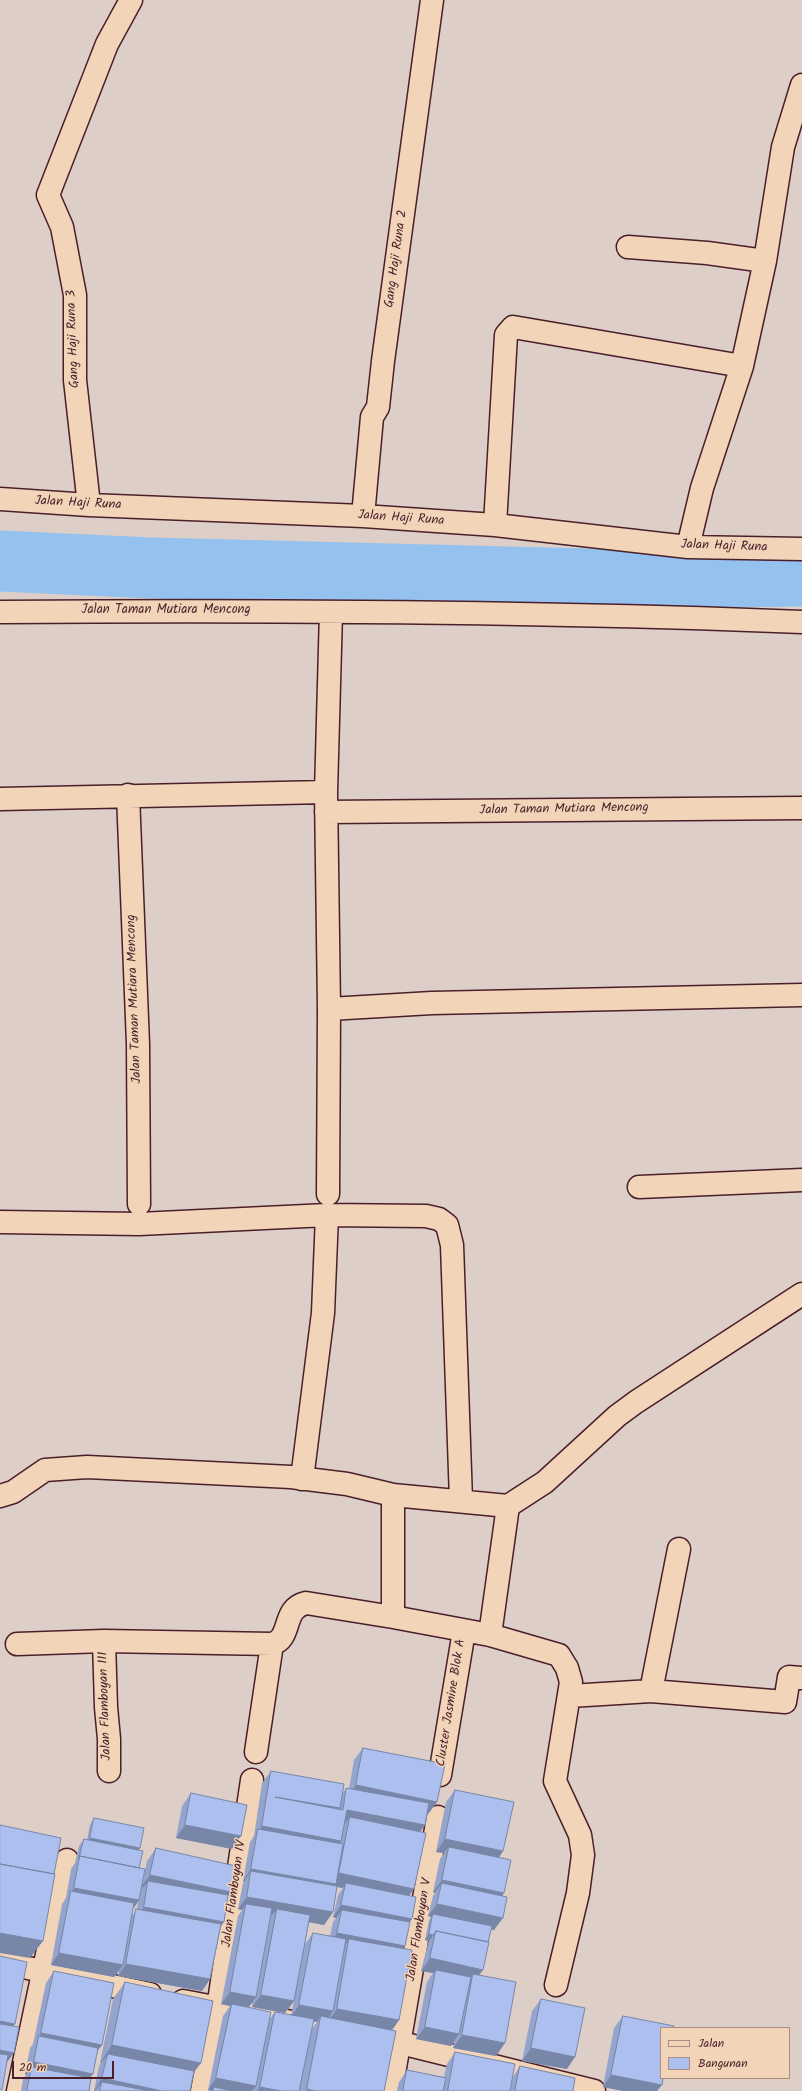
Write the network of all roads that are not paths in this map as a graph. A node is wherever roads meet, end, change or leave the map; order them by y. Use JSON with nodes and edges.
{"nodes":[{"id":1,"x":131,"y":0,"type":"edge"},
{"id":2,"x":432,"y":0,"type":"edge"},
{"id":3,"x":802,"y":84,"type":"edge"},
{"id":4,"x":628,"y":247,"type":"dead end"},
{"id":5,"x":765,"y":261,"type":"junction"},
{"id":6,"x":742,"y":366,"type":"junction"},
{"id":7,"x":0,"y":499,"type":"edge"},
{"id":8,"x":89,"y":505,"type":"junction"},
{"id":9,"x":363,"y":516,"type":"junction"},
{"id":10,"x":495,"y":525,"type":"junction"},
{"id":11,"x":688,"y":547,"type":"junction"},
{"id":12,"x":802,"y":549,"type":"edge"},
{"id":13,"x":0,"y":612,"type":"edge"},
{"id":14,"x":331,"y":612,"type":"junction"},
{"id":15,"x":802,"y":622,"type":"edge"},
{"id":16,"x":128,"y":795,"type":"junction"},
{"id":17,"x":0,"y":799,"type":"edge"},
{"id":18,"x":326,"y":802,"type":"junction"},
{"id":19,"x":802,"y":808,"type":"edge"},
{"id":20,"x":802,"y":995,"type":"edge"},
{"id":21,"x":329,"y":1008,"type":"junction"},
{"id":22,"x":802,"y":1180,"type":"edge"},
{"id":23,"x":639,"y":1187,"type":"dead end"},
{"id":24,"x":139,"y":1204,"type":"dead end"},
{"id":25,"x":327,"y":1204,"type":"junction"},
{"id":26,"x":0,"y":1222,"type":"edge"},
{"id":27,"x":802,"y":1294,"type":"edge"},
{"id":28,"x":302,"y":1479,"type":"junction"},
{"id":29,"x":393,"y":1495,"type":"junction"},
{"id":30,"x":0,"y":1496,"type":"edge"},
{"id":31,"x":461,"y":1500,"type":"junction"},
{"id":32,"x":508,"y":1506,"type":"junction"},
{"id":33,"x":680,"y":1549,"type":"dead end"},
{"id":34,"x":393,"y":1617,"type":"junction"},
{"id":35,"x":464,"y":1631,"type":"junction"},
{"id":36,"x":490,"y":1636,"type":"junction"},
{"id":37,"x":104,"y":1641,"type":"junction"},
{"id":38,"x":17,"y":1644,"type":"dead end"},
{"id":39,"x":272,"y":1644,"type":"junction"},
{"id":40,"x":802,"y":1678,"type":"edge"},
{"id":41,"x":651,"y":1691,"type":"junction"},
{"id":42,"x":570,"y":1696,"type":"junction"},
{"id":43,"x":256,"y":1752,"type":"dead end"},
{"id":44,"x":109,"y":1771,"type":"dead end"},
{"id":45,"x":440,"y":1774,"type":"edge"},
{"id":46,"x":252,"y":1780,"type":"dead end"},
{"id":47,"x":438,"y":1816,"type":"edge"},
{"id":48,"x":67,"y":1860,"type":"dead end"},
{"id":49,"x":0,"y":1962,"type":"edge"},
{"id":50,"x":44,"y":1971,"type":"junction"},
{"id":51,"x":556,"y":1985,"type":"dead end"},
{"id":52,"x":218,"y":2008,"type":"junction"},
{"id":53,"x":401,"y":2043,"type":"junction"},
{"id":54,"x":582,"y":2090,"type":"edge"},
{"id":55,"x":18,"y":2091,"type":"edge"},
{"id":56,"x":202,"y":2091,"type":"edge"},
{"id":57,"x":391,"y":2091,"type":"edge"}],
"edges":[{"from":1,"to":8,"type":"street","name":"Gang Haji Runa 3"},
{"from":2,"to":9,"type":"street","name":"Gang Haji Runa 2"},
{"from":3,"to":5,"type":"street"},
{"from":4,"to":5,"type":"street"},
{"from":5,"to":6,"type":"street"},
{"from":6,"to":10,"type":"street"},
{"from":6,"to":11,"type":"street"},
{"from":7,"to":8,"type":"street","name":"Jalan Haji Runa"},
{"from":8,"to":9,"type":"street","name":"Jalan Haji Runa"},
{"from":9,"to":10,"type":"street","name":"Jalan Haji Runa"},
{"from":10,"to":11,"type":"street","name":"Jalan Haji Runa"},
{"from":11,"to":12,"type":"street","name":"Jalan Haji Runa"},
{"from":13,"to":14,"type":"street","name":"Jalan Taman Mutiara Mencong"},
{"from":14,"to":15,"type":"street","name":"Jalan Taman Mutiara Mencong"},
{"from":14,"to":18,"type":"street"},
{"from":16,"to":17,"type":"street","name":"Jalan Taman Mutiara Mencong"},
{"from":16,"to":18,"type":"street","name":"Jalan Taman Mutiara Mencong"},
{"from":16,"to":24,"type":"street","name":"Jalan Taman Mutiara Mencong"},
{"from":18,"to":19,"type":"street","name":"Jalan Taman Mutiara Mencong"},
{"from":18,"to":21,"type":"street"},
{"from":20,"to":21,"type":"street"},
{"from":21,"to":25,"type":"street"},
{"from":22,"to":23,"type":"street"},
{"from":25,"to":26,"type":"street"},
{"from":25,"to":28,"type":"street"},
{"from":25,"to":31,"type":"street"},
{"from":27,"to":32,"type":"street"},
{"from":28,"to":29,"type":"street"},
{"from":28,"to":30,"type":"street"},
{"from":29,"to":31,"type":"street"},
{"from":29,"to":34,"type":"street"},
{"from":31,"to":32,"type":"street"},
{"from":32,"to":36,"type":"street"},
{"from":33,"to":41,"type":"street"},
{"from":34,"to":35,"type":"street"},
{"from":34,"to":39,"type":"street"},
{"from":35,"to":36,"type":"street"},
{"from":35,"to":45,"type":"street","name":"Cluster Jasmine Blok A"},
{"from":36,"to":42,"type":"street"},
{"from":37,"to":38,"type":"street"},
{"from":37,"to":39,"type":"street"},
{"from":37,"to":44,"type":"street","name":"Jalan Flamboyan III"},
{"from":39,"to":43,"type":"street"},
{"from":40,"to":41,"type":"street"},
{"from":41,"to":42,"type":"street"},
{"from":42,"to":51,"type":"street"},
{"from":46,"to":52,"type":"street","name":"Jalan Flamboyan IV"},
{"from":47,"to":53,"type":"street","name":"Jalan Flamboyan V"},
{"from":48,"to":50,"type":"street"},
{"from":49,"to":50,"type":"street"},
{"from":50,"to":52,"type":"street"},
{"from":50,"to":55,"type":"street"},
{"from":52,"to":53,"type":"street"},
{"from":52,"to":56,"type":"street","name":"Jalan Flamboyan IV"},
{"from":53,"to":54,"type":"street"},
{"from":53,"to":57,"type":"street","name":"Jalan Flamboyan V"}]}
